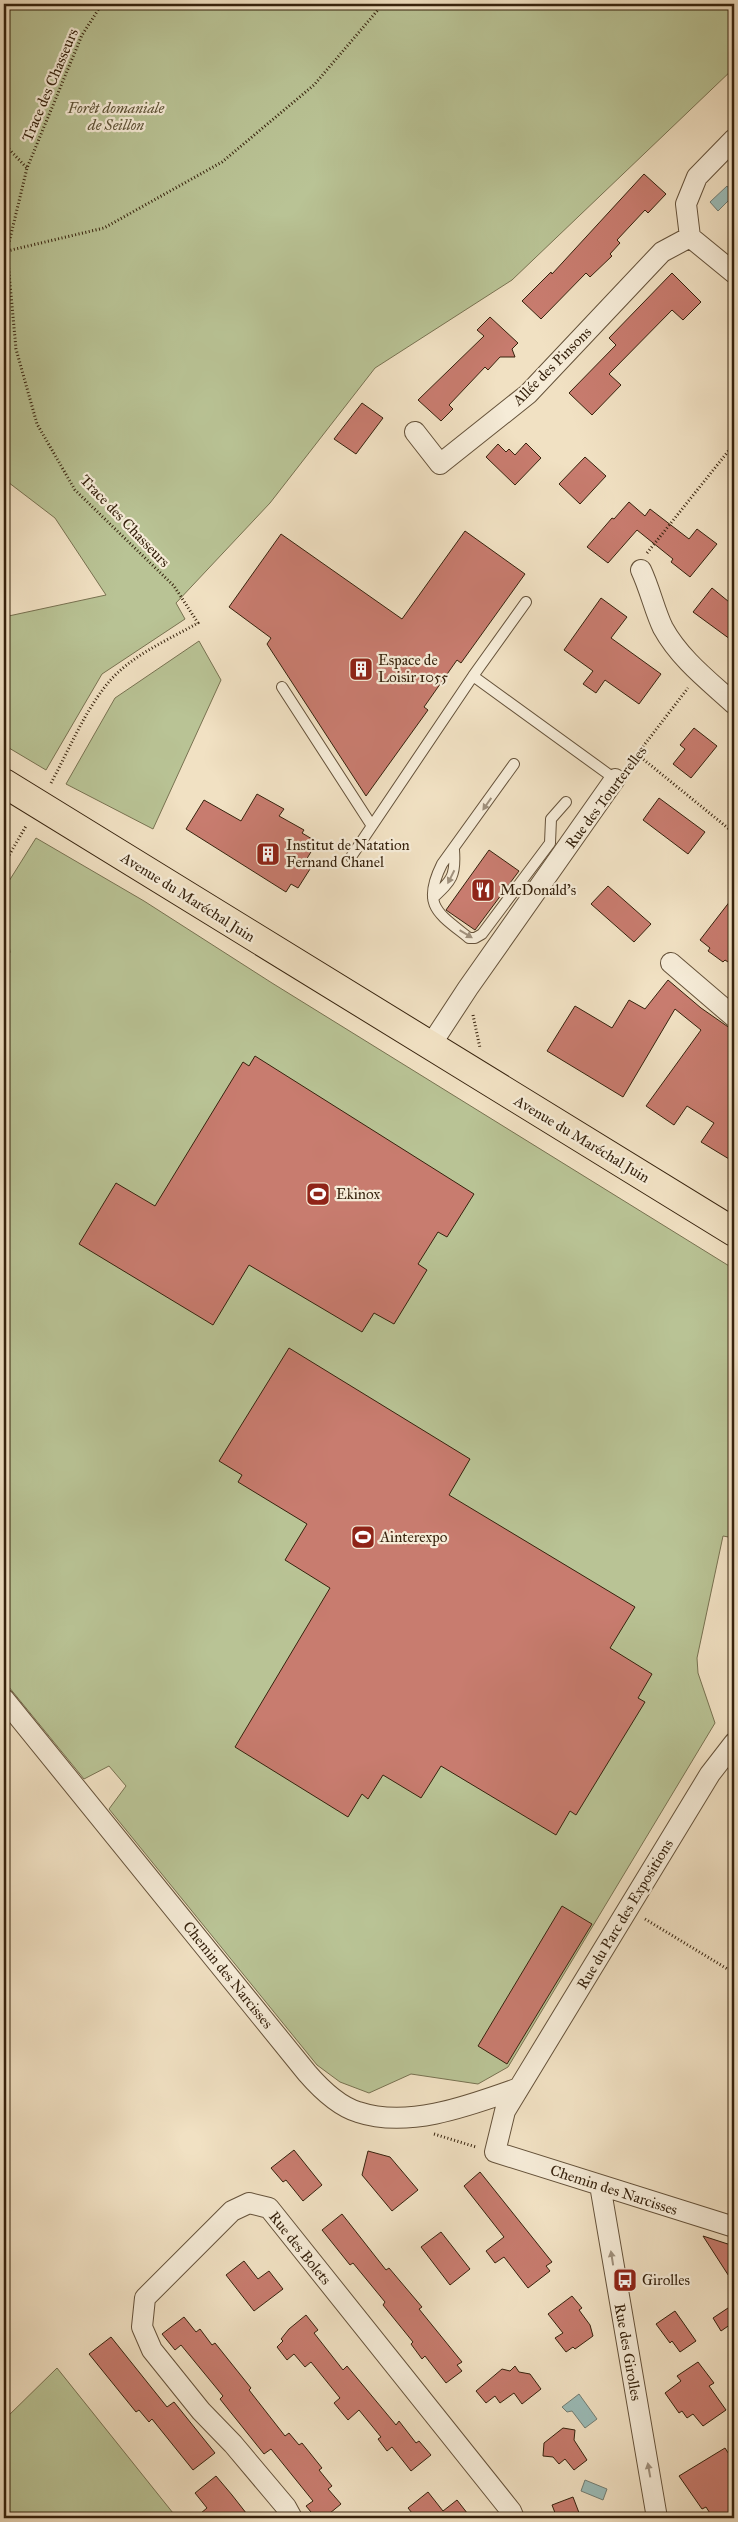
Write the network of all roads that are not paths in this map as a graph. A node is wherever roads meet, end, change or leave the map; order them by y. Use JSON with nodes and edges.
{"nodes":[{"id":1,"x":734,"y":139,"type":"edge"},
{"id":2,"x":690,"y":237,"type":"junction"},
{"id":3,"x":734,"y":274,"type":"edge"},
{"id":4,"x":415,"y":432,"type":"dead end"},
{"id":5,"x":641,"y":570,"type":"road end"},
{"id":6,"x":526,"y":602,"type":"dead end"},
{"id":7,"x":473,"y":676,"type":"junction"},
{"id":8,"x":282,"y":687,"type":"dead end"},
{"id":9,"x":734,"y":704,"type":"edge"},
{"id":10,"x":514,"y":764,"type":"dead end"},
{"id":11,"x":616,"y":779,"type":"joint"},
{"id":12,"x":4,"y":783,"type":"edge"},
{"id":13,"x":566,"y":802,"type":"dead end"},
{"id":14,"x":372,"y":826,"type":"junction"},
{"id":15,"x":454,"y":850,"type":"junction"},
{"id":16,"x":351,"y":857,"type":"dead end"},
{"id":17,"x":433,"y":898,"type":"junction"},
{"id":18,"x":671,"y":963,"type":"dead end"},
{"id":19,"x":734,"y":1017,"type":"edge"},
{"id":20,"x":430,"y":1046,"type":"junction"},
{"id":21,"x":734,"y":1232,"type":"edge"},
{"id":22,"x":4,"y":1699,"type":"edge"},
{"id":23,"x":734,"y":1743,"type":"edge"},
{"id":24,"x":519,"y":2088,"type":"junction"},
{"id":25,"x":495,"y":2152,"type":"joint"},
{"id":26,"x":600,"y":2185,"type":"junction"},
{"id":27,"x":734,"y":2227,"type":"edge"},
{"id":28,"x":201,"y":2411,"type":"junction"},
{"id":29,"x":279,"y":2518,"type":"edge"},
{"id":30,"x":292,"y":2518,"type":"edge"},
{"id":31,"x":514,"y":2518,"type":"edge"},
{"id":32,"x":657,"y":2518,"type":"edge"}],
"edges":[{"from":1,"to":2,"type":"street"},
{"from":2,"to":3,"type":"street"},
{"from":2,"to":4,"type":"street","name":"Allée des Pinsons"},
{"from":5,"to":9,"type":"street"},
{"from":6,"to":7,"type":"lane"},
{"from":7,"to":11,"type":"lane"},
{"from":7,"to":14,"type":"lane"},
{"from":8,"to":14,"type":"lane"},
{"from":10,"to":15,"type":"lane","one_way":true},
{"from":11,"to":20,"type":"street","name":"Rue des Tourterelles"},
{"from":12,"to":20,"type":"main road","name":"Avenue du Maréchal Juin"},
{"from":17,"to":13,"type":"lane","one_way":true},
{"from":14,"to":16,"type":"lane"},
{"from":15,"to":17,"type":"lane"},
{"from":15,"to":17,"type":"lane","one_way":true},
{"from":18,"to":19,"type":"street"},
{"from":20,"to":21,"type":"main road","name":"Avenue du Maréchal Juin"},
{"from":22,"to":24,"type":"street","name":"Chemin des Narcisses"},
{"from":23,"to":24,"type":"street","name":"Rue du Parc des Expositions"},
{"from":24,"to":25,"type":"street","name":"Rue du Parc des Expositions"},
{"from":25,"to":26,"type":"street","name":"Chemin des Narcisses"},
{"from":26,"to":27,"type":"street","name":"Chemin des Narcisses"},
{"from":32,"to":26,"type":"street","name":"Rue des Girolles","one_way":true},
{"from":28,"to":29,"type":"street","name":"Rue des Bolets"},
{"from":28,"to":30,"type":"street","name":"Rue des Bolets"},
{"from":28,"to":31,"type":"street","name":"Rue des Bolets"}]}
